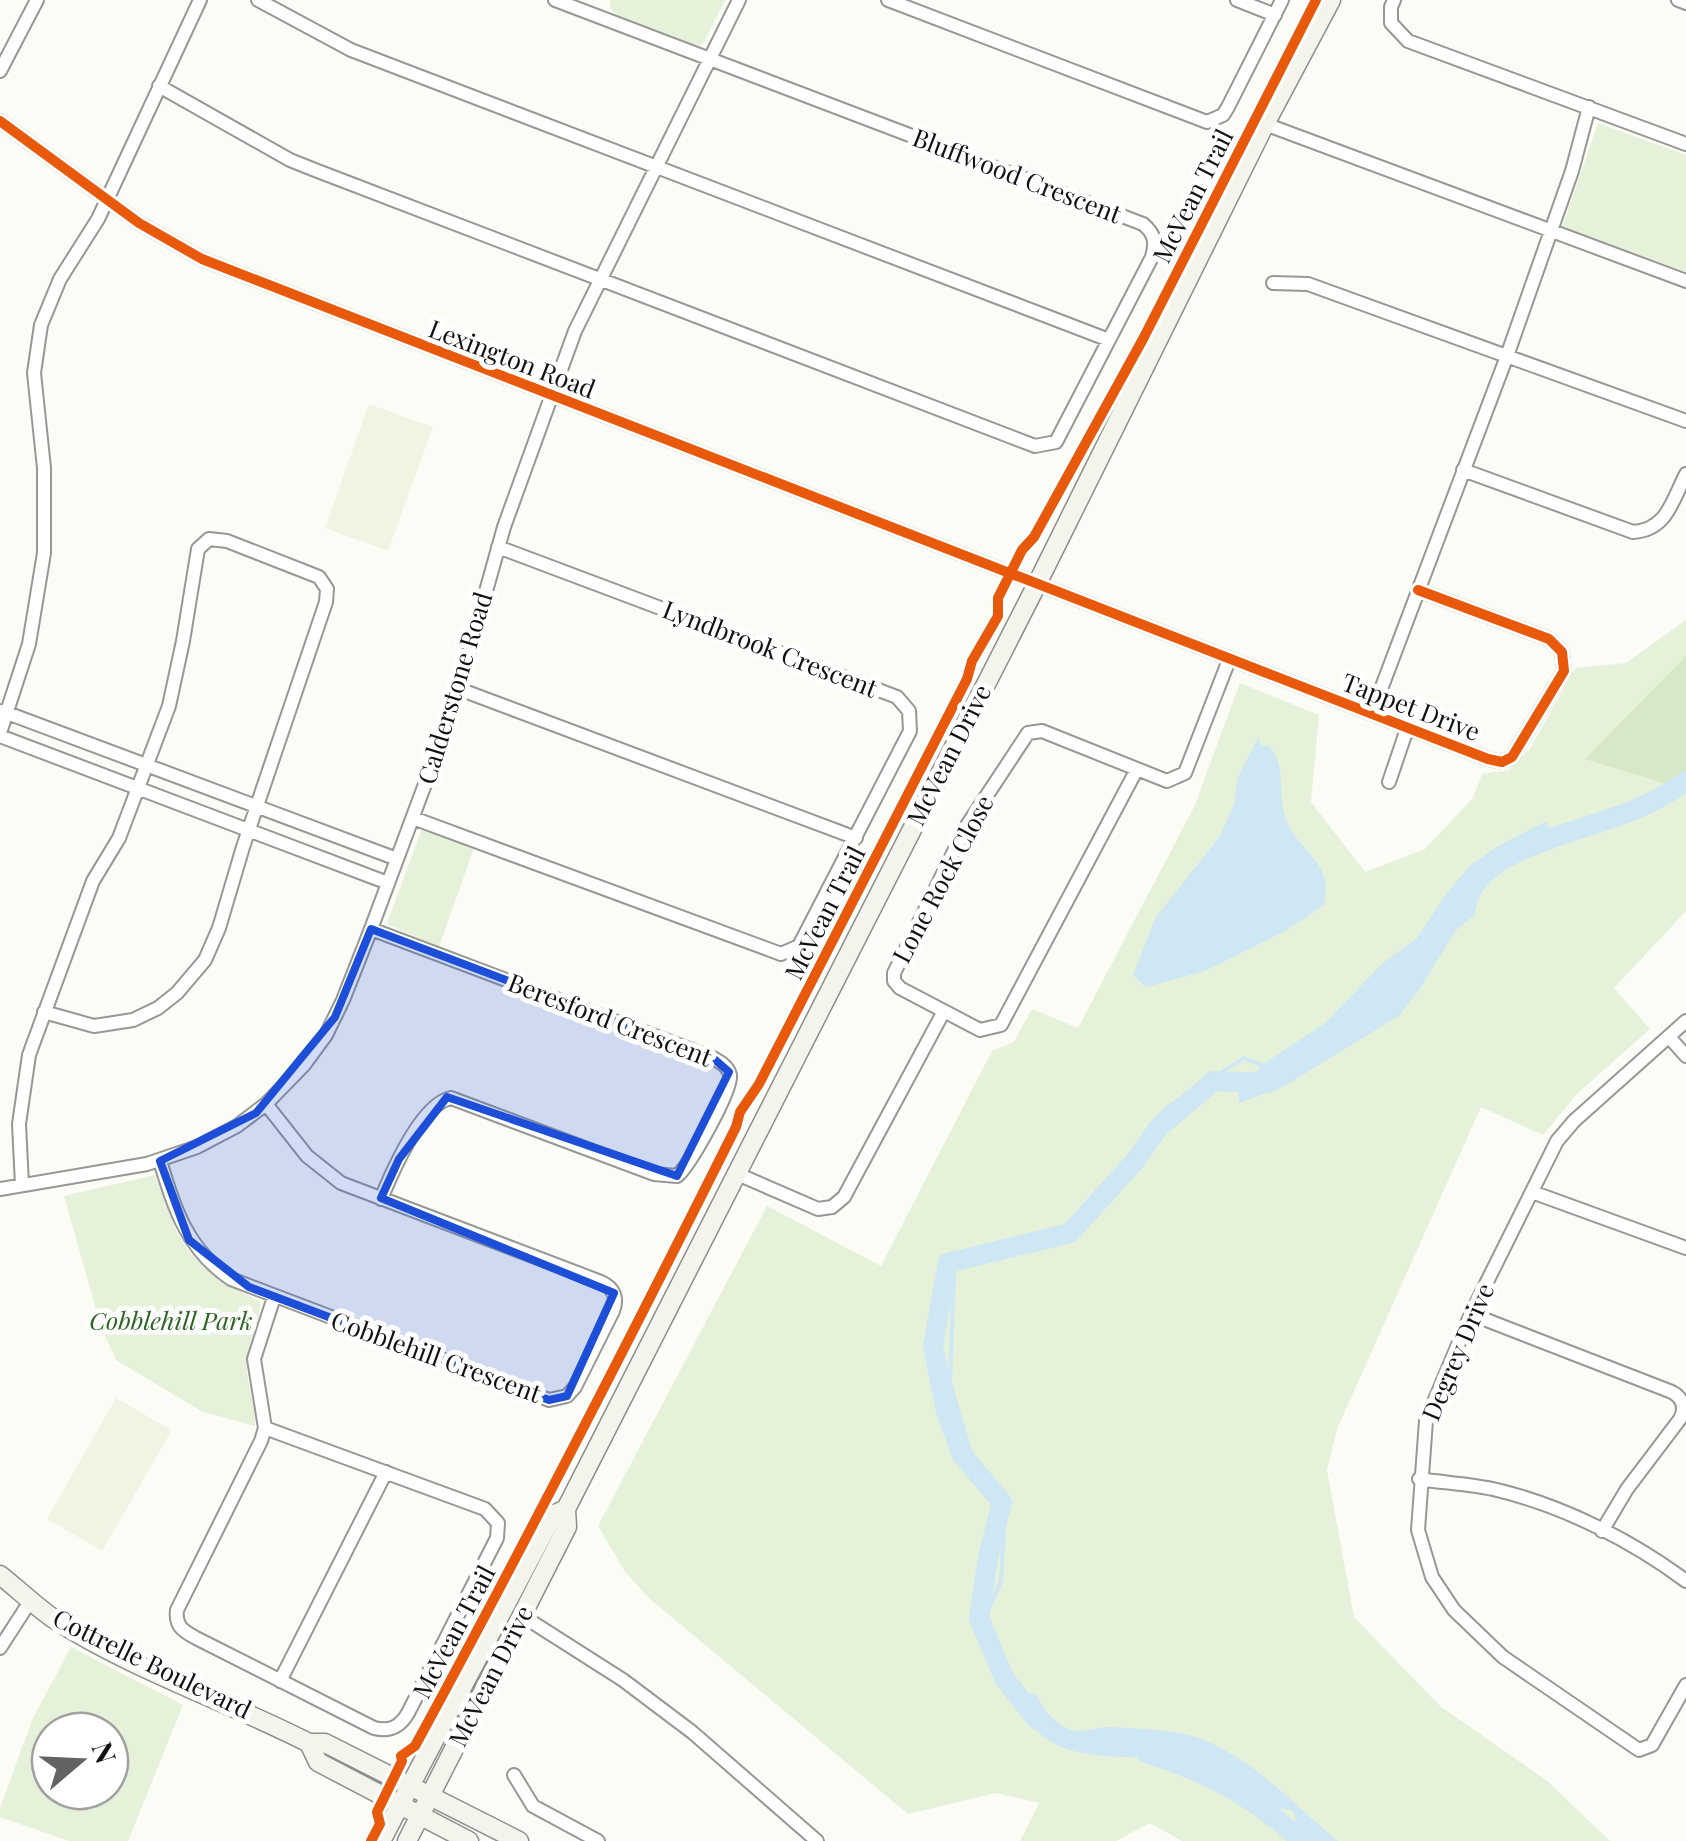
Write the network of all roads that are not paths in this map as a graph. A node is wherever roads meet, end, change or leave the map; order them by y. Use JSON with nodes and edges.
{"nodes":[{"id":1,"x":37,"y":0,"type":"edge"},
{"id":2,"x":200,"y":0,"type":"edge"},
{"id":3,"x":258,"y":0,"type":"edge"},
{"id":4,"x":555,"y":0,"type":"edge"},
{"id":5,"x":739,"y":0,"type":"edge"},
{"id":6,"x":888,"y":0,"type":"edge"},
{"id":7,"x":1236,"y":0,"type":"edge"},
{"id":8,"x":1282,"y":0,"type":"edge"},
{"id":9,"x":1331,"y":0,"type":"edge"},
{"id":10,"x":1394,"y":0,"type":"edge"},
{"id":11,"x":1678,"y":0,"type":"edge"},
{"id":12,"x":601,"y":1,"type":"edge"},
{"id":13,"x":1686,"y":3,"type":"edge"},
{"id":14,"x":594,"y":15,"type":"junction"},
{"id":15,"x":1275,"y":15,"type":"junction"},
{"id":16,"x":708,"y":59,"type":"junction"},
{"id":17,"x":0,"y":72,"type":"edge"},
{"id":18,"x":159,"y":86,"type":"junction"},
{"id":19,"x":1589,"y":107,"type":"junction"},
{"id":20,"x":0,"y":121,"type":"edge"},
{"id":21,"x":1264,"y":124,"type":"junction"},
{"id":22,"x":1686,"y":144,"type":"edge"},
{"id":23,"x":654,"y":168,"type":"junction"},
{"id":24,"x":107,"y":199,"type":"junction"},
{"id":25,"x":1550,"y":228,"type":"junction"},
{"id":26,"x":598,"y":280,"type":"junction"},
{"id":27,"x":1686,"y":280,"type":"edge"},
{"id":28,"x":1273,"y":283,"type":"dead end"},
{"id":29,"x":1109,"y":340,"type":"junction"},
{"id":30,"x":1507,"y":356,"type":"junction"},
{"id":31,"x":551,"y":396,"type":"junction"},
{"id":32,"x":1686,"y":420,"type":"edge"},
{"id":33,"x":1464,"y":470,"type":"junction"},
{"id":34,"x":1686,"y":474,"type":"edge"},
{"id":35,"x":498,"y":547,"type":"junction"},
{"id":36,"x":1037,"y":584,"type":"junction"},
{"id":37,"x":1418,"y":590,"type":"junction"},
{"id":38,"x":1229,"y":660,"type":"junction"},
{"id":39,"x":459,"y":689,"type":"junction"},
{"id":40,"x":4,"y":712,"type":"edge"},
{"id":41,"x":1372,"y":713,"type":"junction"},
{"id":42,"x":1408,"y":726,"type":"junction"},
{"id":43,"x":0,"y":735,"type":"edge"},
{"id":44,"x":147,"y":766,"type":"junction"},
{"id":45,"x":1137,"y":769,"type":"junction"},
{"id":46,"x":1389,"y":782,"type":"dead end"},
{"id":47,"x":139,"y":789,"type":"junction"},
{"id":48,"x":256,"y":807,"type":"junction"},
{"id":49,"x":413,"y":818,"type":"junction"},
{"id":50,"x":248,"y":830,"type":"junction"},
{"id":51,"x":856,"y":838,"type":"junction"},
{"id":52,"x":398,"y":859,"type":"junction"},
{"id":53,"x":388,"y":883,"type":"junction"},
{"id":54,"x":371,"y":929,"type":"junction"},
{"id":55,"x":944,"y":1011,"type":"junction"},
{"id":56,"x":44,"y":1012,"type":"junction"},
{"id":57,"x":1686,"y":1022,"type":"edge"},
{"id":58,"x":1669,"y":1037,"type":"junction"},
{"id":59,"x":1686,"y":1056,"type":"edge"},
{"id":60,"x":266,"y":1104,"type":"junction"},
{"id":61,"x":160,"y":1161,"type":"junction"},
{"id":62,"x":735,"y":1173,"type":"junction"},
{"id":63,"x":22,"y":1185,"type":"junction"},
{"id":64,"x":0,"y":1189,"type":"edge"},
{"id":65,"x":1532,"y":1192,"type":"junction"},
{"id":66,"x":381,"y":1199,"type":"junction"},
{"id":67,"x":1686,"y":1248,"type":"edge"},
{"id":68,"x":274,"y":1297,"type":"junction"},
{"id":69,"x":1471,"y":1314,"type":"junction"},
{"id":70,"x":265,"y":1428,"type":"junction"},
{"id":71,"x":386,"y":1472,"type":"junction"},
{"id":72,"x":1419,"y":1479,"type":"junction"},
{"id":73,"x":566,"y":1509,"type":"junction"},
{"id":74,"x":1602,"y":1531,"type":"junction"},
{"id":75,"x":0,"y":1575,"type":"edge"},
{"id":76,"x":1685,"y":1579,"type":"edge"},
{"id":77,"x":30,"y":1600,"type":"junction"},
{"id":78,"x":521,"y":1616,"type":"junction"},
{"id":79,"x":0,"y":1648,"type":"edge"},
{"id":80,"x":280,"y":1680,"type":"junction"},
{"id":81,"x":1686,"y":1685,"type":"edge"},
{"id":82,"x":309,"y":1743,"type":"junction"},
{"id":83,"x":514,"y":1775,"type":"dead end"},
{"id":84,"x":408,"y":1787,"type":"junction"},
{"id":85,"x":429,"y":1797,"type":"junction"},
{"id":86,"x":399,"y":1806,"type":"junction"},
{"id":87,"x":420,"y":1816,"type":"junction"},
{"id":88,"x":381,"y":1841,"type":"edge"},
{"id":89,"x":407,"y":1841,"type":"edge"},
{"id":90,"x":469,"y":1841,"type":"edge"},
{"id":91,"x":519,"y":1841,"type":"edge"},
{"id":92,"x":598,"y":1841,"type":"edge"},
{"id":93,"x":818,"y":1841,"type":"edge"}],
"edges":[{"from":1,"to":17,"type":"street"},
{"from":2,"to":18,"type":"street"},
{"from":3,"to":23,"type":"street"},
{"from":4,"to":14,"type":"street"},
{"from":5,"to":16,"type":"street","name":"Calderstone Road"},
{"from":6,"to":15,"type":"street"},
{"from":7,"to":15,"type":"street"},
{"from":8,"to":15,"type":"street"},
{"from":9,"to":21,"type":"main road","name":"McVean Drive"},
{"from":10,"to":19,"type":"street"},
{"from":11,"to":13,"type":"street"},
{"from":12,"to":14,"type":"street"},
{"from":14,"to":16,"type":"street"},
{"from":16,"to":23,"type":"street","name":"Calderstone Road"},
{"from":16,"to":29,"type":"street","name":"Bluffwood Crescent"},
{"from":18,"to":24,"type":"street"},
{"from":18,"to":26,"type":"street","name":"Bluffwood Crescent"},
{"from":19,"to":22,"type":"street"},
{"from":19,"to":25,"type":"street"},
{"from":20,"to":24,"type":"street","name":"Lexington Road"},
{"from":21,"to":25,"type":"street"},
{"from":21,"to":36,"type":"main road","name":"McVean Drive"},
{"from":23,"to":26,"type":"street","name":"Calderstone Road"},
{"from":23,"to":29,"type":"street"},
{"from":24,"to":31,"type":"street","name":"Lexington Road"},
{"from":24,"to":40,"type":"street"},
{"from":25,"to":27,"type":"street"},
{"from":25,"to":30,"type":"street"},
{"from":26,"to":29,"type":"street","name":"Bluffwood Crescent"},
{"from":26,"to":31,"type":"street","name":"Calderstone Road"},
{"from":28,"to":30,"type":"street"},
{"from":30,"to":32,"type":"street"},
{"from":30,"to":33,"type":"street"},
{"from":31,"to":35,"type":"street","name":"Calderstone Road"},
{"from":31,"to":36,"type":"street","name":"Lexington Road"},
{"from":33,"to":34,"type":"street"},
{"from":33,"to":37,"type":"street"},
{"from":35,"to":39,"type":"street","name":"Calderstone Road"},
{"from":35,"to":51,"type":"street","name":"Lyndbrook Crescent"},
{"from":36,"to":38,"type":"street","name":"Tappet Drive"},
{"from":36,"to":62,"type":"main road","name":"McVean Drive"},
{"from":37,"to":41,"type":"street"},
{"from":37,"to":42,"type":"street","name":"Tappet Drive"},
{"from":38,"to":41,"type":"street","name":"Tappet Drive"},
{"from":38,"to":45,"type":"street","name":"Lone Rock Close"},
{"from":39,"to":49,"type":"street","name":"Calderstone Road"},
{"from":39,"to":51,"type":"street"},
{"from":40,"to":43,"type":"street"},
{"from":40,"to":44,"type":"street"},
{"from":41,"to":42,"type":"street","name":"Tappet Drive"},
{"from":42,"to":46,"type":"street"},
{"from":43,"to":47,"type":"street"},
{"from":44,"to":47,"type":"street"},
{"from":44,"to":48,"type":"street"},
{"from":44,"to":48,"type":"street"},
{"from":45,"to":55,"type":"street","name":"Lone Rock Close"},
{"from":45,"to":55,"type":"street","name":"Lone Rock Close"},
{"from":47,"to":50,"type":"street"},
{"from":47,"to":56,"type":"street"},
{"from":48,"to":50,"type":"street"},
{"from":48,"to":52,"type":"street"},
{"from":49,"to":51,"type":"street","name":"Lyndbrook Crescent"},
{"from":49,"to":52,"type":"street","name":"Calderstone Road"},
{"from":50,"to":53,"type":"street"},
{"from":50,"to":56,"type":"street"},
{"from":52,"to":53,"type":"street","name":"Calderstone Road"},
{"from":53,"to":54,"type":"street","name":"Calderstone Road"},
{"from":54,"to":60,"type":"street","name":"Calderstone Road"},
{"from":54,"to":66,"type":"street","name":"Beresford Crescent"},
{"from":55,"to":62,"type":"street"},
{"from":56,"to":63,"type":"street"},
{"from":57,"to":58,"type":"street","name":"Degrey Drive"},
{"from":58,"to":59,"type":"street"},
{"from":58,"to":65,"type":"street","name":"Degrey Drive"},
{"from":60,"to":61,"type":"street","name":"Calderstone Road"},
{"from":60,"to":66,"type":"street","name":"Cobblehill Crescent"},
{"from":61,"to":63,"type":"street","name":"Calderstone Road"},
{"from":61,"to":68,"type":"street","name":"Cobblehill Crescent"},
{"from":62,"to":73,"type":"main road","name":"McVean Drive"},
{"from":63,"to":64,"type":"street","name":"Calderstone Road"},
{"from":65,"to":67,"type":"street"},
{"from":65,"to":69,"type":"street","name":"Degrey Drive"},
{"from":66,"to":68,"type":"street","name":"Cobblehill Crescent"},
{"from":68,"to":70,"type":"street"},
{"from":69,"to":72,"type":"street","name":"Degrey Drive"},
{"from":69,"to":74,"type":"street"},
{"from":70,"to":71,"type":"street"},
{"from":70,"to":80,"type":"street"},
{"from":71,"to":80,"type":"street"},
{"from":71,"to":80,"type":"street"},
{"from":72,"to":74,"type":"street"},
{"from":72,"to":81,"type":"street","name":"Degrey Drive"},
{"from":73,"to":78,"type":"main road","name":"McVean Drive"},
{"from":73,"to":84,"type":"main road","name":"McVean Drive"},
{"from":74,"to":76,"type":"street"},
{"from":75,"to":77,"type":"main road","name":"Cottrelle Boulevard"},
{"from":77,"to":79,"type":"street"},
{"from":77,"to":82,"type":"main road","name":"Cottrelle Boulevard"},
{"from":78,"to":85,"type":"main road","name":"McVean Drive"},
{"from":78,"to":93,"type":"street"},
{"from":82,"to":84,"type":"main road","name":"Cottrelle Boulevard"},
{"from":82,"to":86,"type":"main road","name":"Cottrelle Boulevard"},
{"from":83,"to":92,"type":"street"},
{"from":84,"to":85,"type":"main road","name":"Cottrelle Boulevard"},
{"from":84,"to":86,"type":"main road","name":"McVean Drive"},
{"from":85,"to":87,"type":"main road","name":"McVean Drive"},
{"from":85,"to":91,"type":"main road","name":"Cottrelle Boulevard"},
{"from":86,"to":87,"type":"main road","name":"Cottrelle Boulevard"},
{"from":86,"to":88,"type":"main road","name":"McVean Drive"},
{"from":87,"to":89,"type":"main road","name":"McVean Drive"},
{"from":87,"to":90,"type":"main road","name":"Cottrelle Boulevard"}]}
